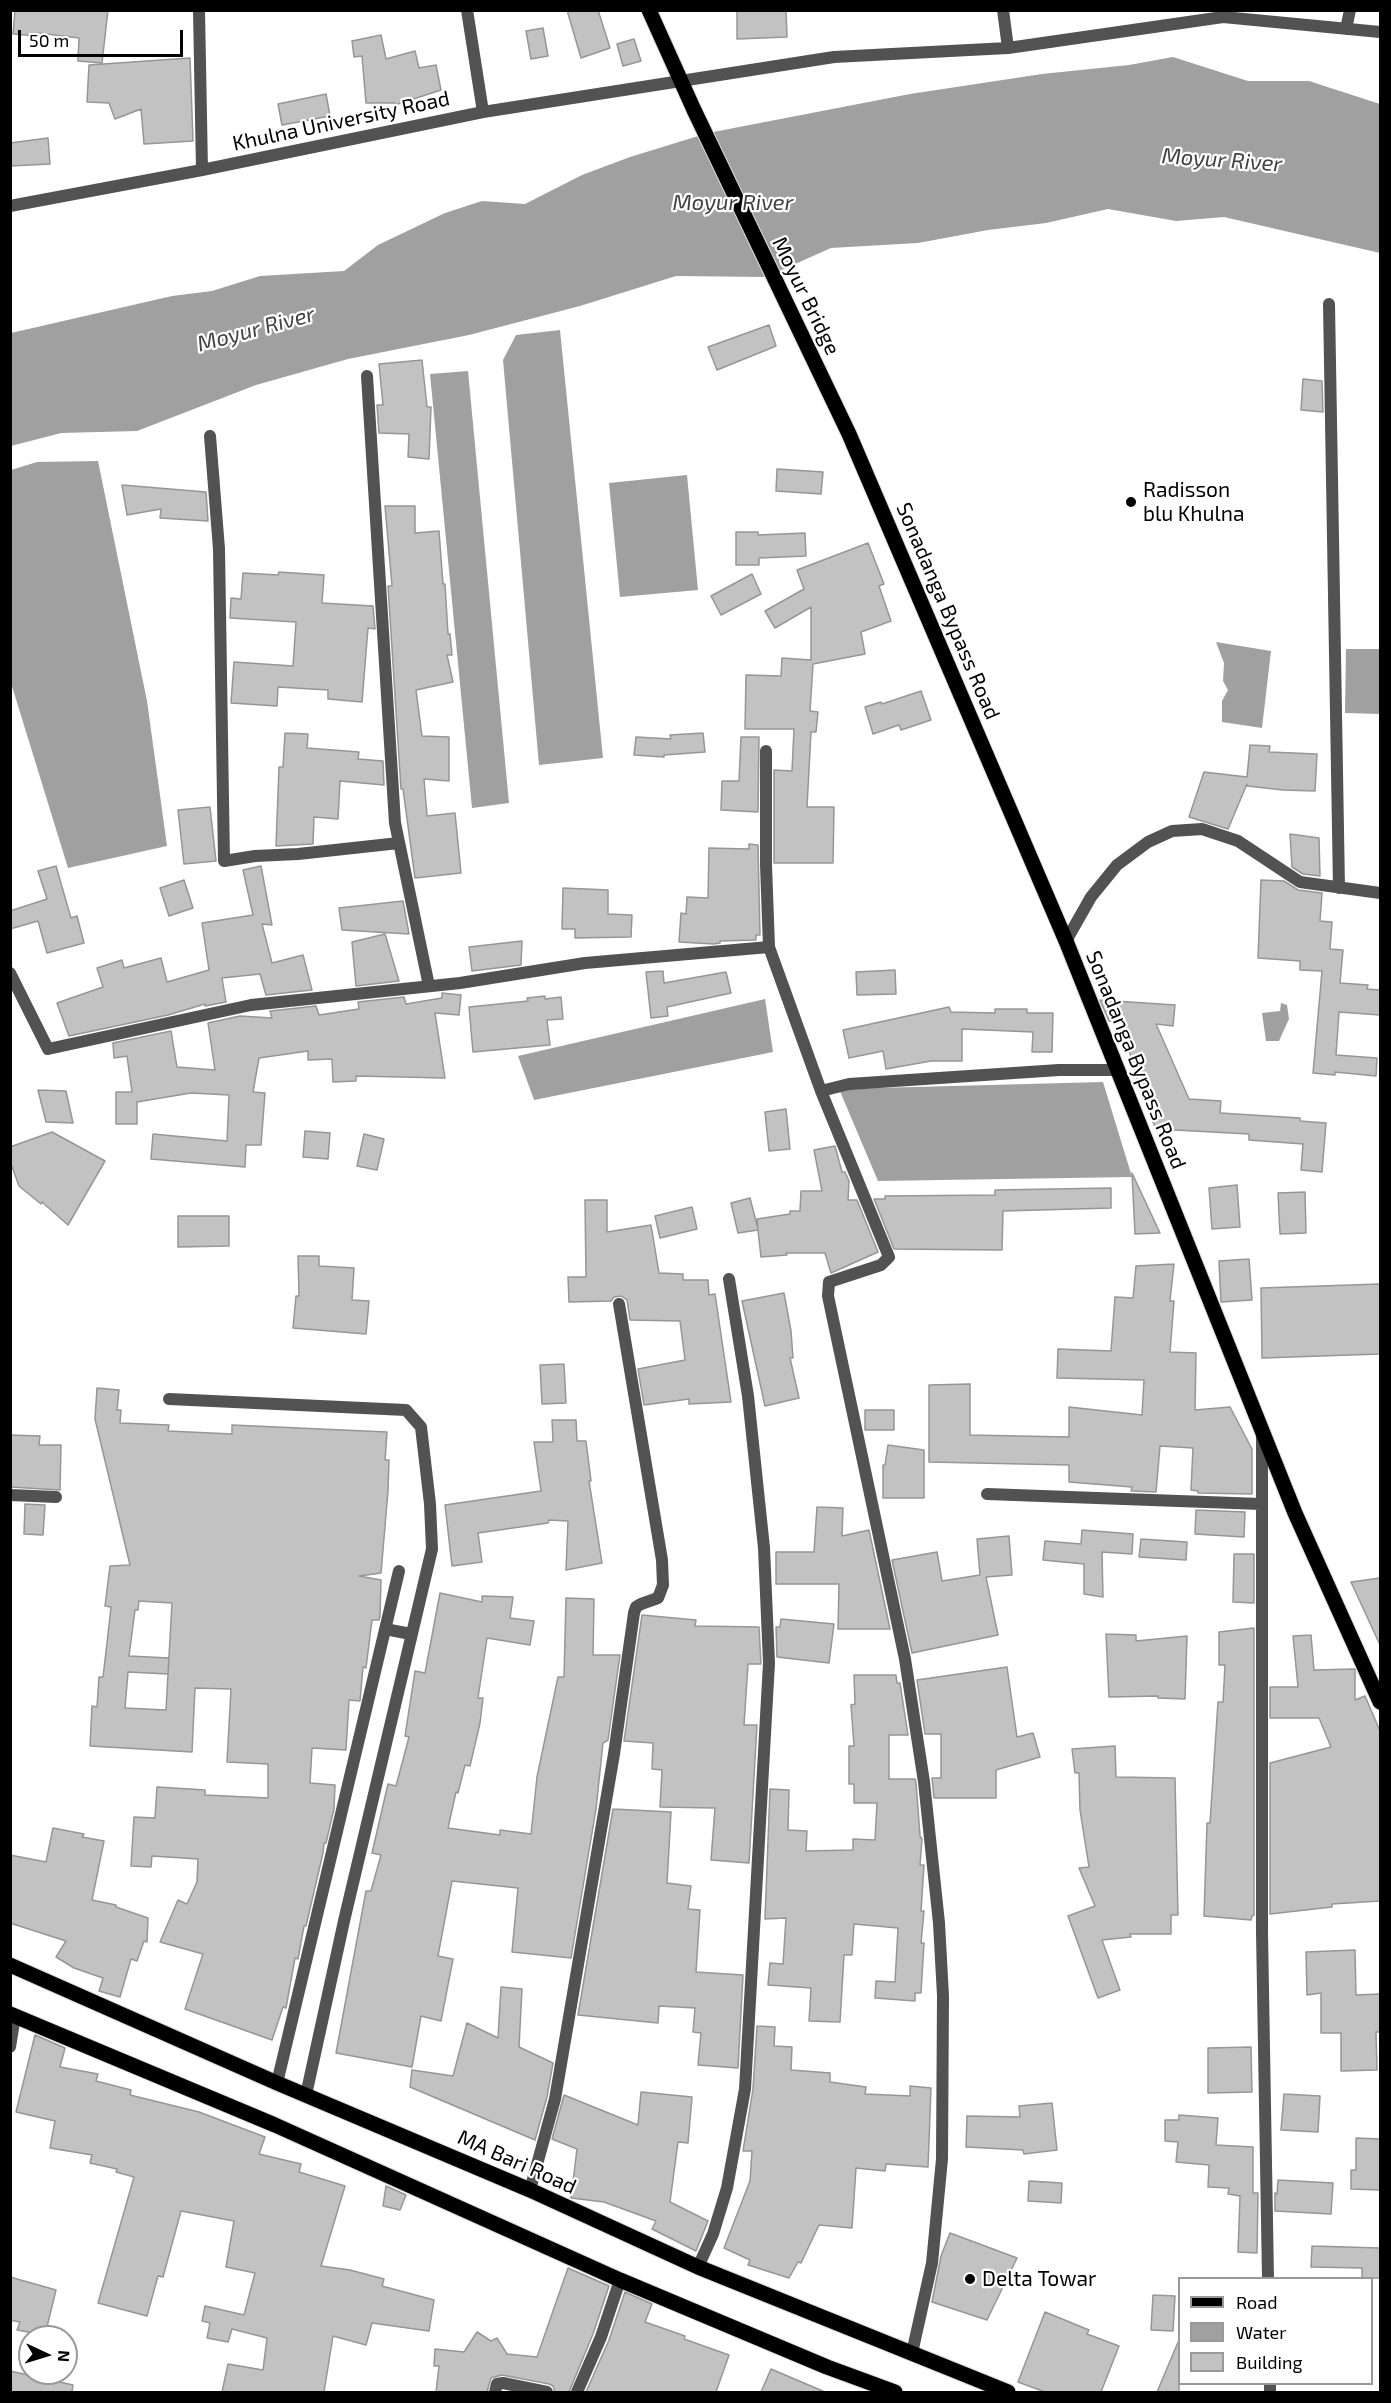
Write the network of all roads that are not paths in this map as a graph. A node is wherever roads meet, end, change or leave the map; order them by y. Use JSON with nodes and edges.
{"nodes":[{"id":1,"x":199,"y":10,"type":"edge"},
{"id":2,"x":467,"y":10,"type":"edge"},
{"id":3,"x":649,"y":10,"type":"edge"},
{"id":4,"x":1003,"y":10,"type":"edge"},
{"id":5,"x":1350,"y":10,"type":"edge"},
{"id":6,"x":1346,"y":29,"type":"junction"},
{"id":7,"x":1380,"y":32,"type":"edge"},
{"id":8,"x":1008,"y":48,"type":"junction"},
{"id":9,"x":680,"y":81,"type":"junction"},
{"id":10,"x":483,"y":112,"type":"junction"},
{"id":11,"x":202,"y":170,"type":"junction"},
{"id":12,"x":10,"y":206,"type":"edge"},
{"id":13,"x":1329,"y":304,"type":"dead end"},
{"id":14,"x":367,"y":376,"type":"dead end"},
{"id":15,"x":849,"y":434,"type":"joint"},
{"id":16,"x":210,"y":436,"type":"dead end"},
{"id":17,"x":766,"y":751,"type":"dead end"},
{"id":18,"x":399,"y":843,"type":"junction"},
{"id":19,"x":1339,"y":888,"type":"junction"},
{"id":20,"x":1380,"y":893,"type":"edge"},
{"id":21,"x":1066,"y":941,"type":"junction"},
{"id":22,"x":769,"y":947,"type":"junction"},
{"id":23,"x":10,"y":973,"type":"edge"},
{"id":24,"x":429,"y":986,"type":"junction"},
{"id":25,"x":1118,"y":1071,"type":"junction"},
{"id":26,"x":821,"y":1091,"type":"junction"},
{"id":27,"x":729,"y":1279,"type":"dead end"},
{"id":28,"x":618,"y":1304,"type":"dead end"},
{"id":29,"x":169,"y":1399,"type":"dead end"},
{"id":30,"x":1262,"y":1429,"type":"junction"},
{"id":31,"x":987,"y":1494,"type":"dead end"},
{"id":32,"x":10,"y":1495,"type":"edge"},
{"id":33,"x":56,"y":1497,"type":"dead end"},
{"id":34,"x":1261,"y":1504,"type":"junction"},
{"id":35,"x":399,"y":1571,"type":"dead end"},
{"id":36,"x":385,"y":1629,"type":"junction"},
{"id":37,"x":411,"y":1634,"type":"junction"},
{"id":38,"x":1380,"y":1702,"type":"edge"},
{"id":39,"x":10,"y":1965,"type":"edge"},
{"id":40,"x":13,"y":2015,"type":"edge"},
{"id":41,"x":10,"y":2047,"type":"edge"},
{"id":42,"x":277,"y":2083,"type":"junction"},
{"id":43,"x":306,"y":2095,"type":"junction"},
{"id":44,"x":530,"y":2190,"type":"junction"},
{"id":45,"x":698,"y":2267,"type":"junction"},
{"id":46,"x":1268,"y":2277,"type":"edge"},
{"id":47,"x":621,"y":2280,"type":"junction"},
{"id":48,"x":912,"y":2353,"type":"junction"},
{"id":49,"x":495,"y":2392,"type":"edge"},
{"id":50,"x":547,"y":2392,"type":"edge"},
{"id":51,"x":577,"y":2392,"type":"edge"},
{"id":52,"x":895,"y":2392,"type":"edge"},
{"id":53,"x":1008,"y":2392,"type":"edge"}],
"edges":[{"from":1,"to":11,"type":"street"},
{"from":2,"to":10,"type":"street"},
{"from":3,"to":9,"type":"main road","name":"Moyur Bridge"},
{"from":4,"to":8,"type":"street"},
{"from":5,"to":6,"type":"street"},
{"from":6,"to":7,"type":"street","name":"Khulna University Road"},
{"from":6,"to":8,"type":"street","name":"Khulna University Road"},
{"from":8,"to":9,"type":"street","name":"Khulna University Road"},
{"from":9,"to":10,"type":"street","name":"Khulna University Road"},
{"from":9,"to":15,"type":"main road","name":"Moyur Bridge"},
{"from":10,"to":11,"type":"street","name":"Khulna University Road"},
{"from":11,"to":12,"type":"street","name":"Khulna University Road"},
{"from":13,"to":19,"type":"street"},
{"from":14,"to":18,"type":"street"},
{"from":15,"to":21,"type":"main road","name":"Sonadanga Bypass Road"},
{"from":16,"to":18,"type":"street"},
{"from":17,"to":22,"type":"street"},
{"from":18,"to":24,"type":"street"},
{"from":19,"to":20,"type":"street"},
{"from":19,"to":21,"type":"street"},
{"from":21,"to":25,"type":"main road","name":"Sonadanga Bypass Road"},
{"from":22,"to":24,"type":"street"},
{"from":22,"to":26,"type":"street"},
{"from":23,"to":24,"type":"street"},
{"from":25,"to":26,"type":"street"},
{"from":25,"to":30,"type":"main road","name":"Sonadanga Bypass Road"},
{"from":26,"to":48,"type":"street"},
{"from":27,"to":45,"type":"street"},
{"from":28,"to":44,"type":"street"},
{"from":29,"to":37,"type":"street"},
{"from":30,"to":34,"type":"street"},
{"from":30,"to":38,"type":"main road","name":"Sonadanga Bypass Road"},
{"from":31,"to":34,"type":"street"},
{"from":32,"to":33,"type":"street"},
{"from":34,"to":46,"type":"street"},
{"from":35,"to":36,"type":"street"},
{"from":36,"to":37,"type":"street"},
{"from":36,"to":42,"type":"street"},
{"from":37,"to":43,"type":"street"},
{"from":39,"to":42,"type":"main road","name":"MA Bari Road"},
{"from":40,"to":41,"type":"street"},
{"from":40,"to":47,"type":"main road"},
{"from":42,"to":43,"type":"main road","name":"MA Bari Road"},
{"from":43,"to":44,"type":"main road","name":"MA Bari Road"},
{"from":44,"to":45,"type":"main road","name":"MA Bari Road"},
{"from":45,"to":48,"type":"main road","name":"MA Bari Road"},
{"from":47,"to":51,"type":"street"},
{"from":47,"to":52,"type":"main road"},
{"from":48,"to":53,"type":"main road","name":"MA Bari Road"},
{"from":49,"to":50,"type":"street"}]}
